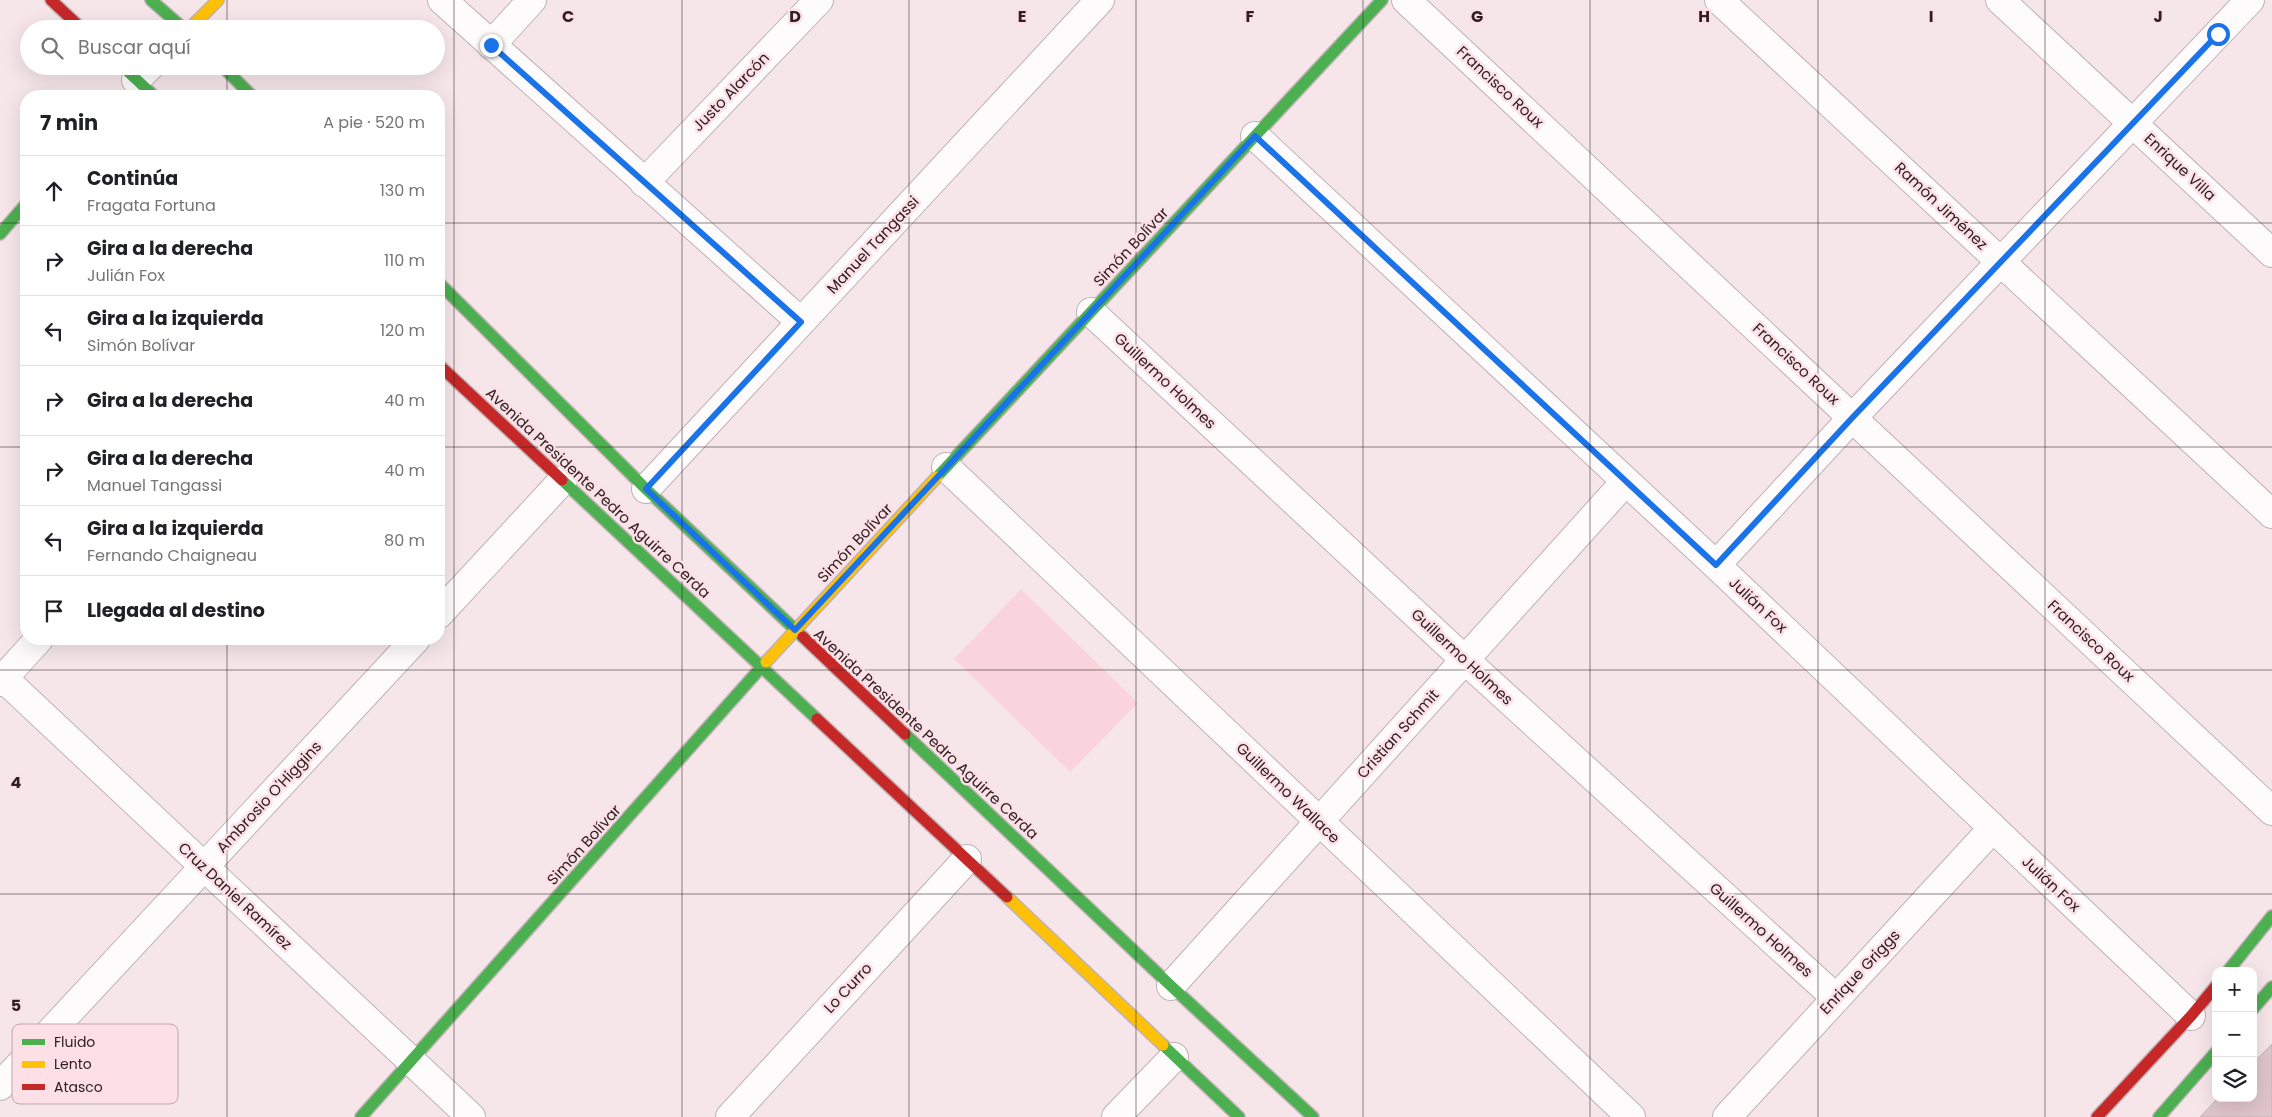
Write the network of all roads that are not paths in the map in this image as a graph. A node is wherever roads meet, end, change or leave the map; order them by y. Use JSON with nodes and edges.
{"nodes":[{"id":1,"x":51,"y":0,"type":"edge"},
{"id":2,"x":152,"y":0,"type":"edge"},
{"id":3,"x":218,"y":0,"type":"edge"},
{"id":4,"x":442,"y":0,"type":"edge"},
{"id":5,"x":532,"y":0,"type":"edge"},
{"id":6,"x":819,"y":0,"type":"edge"},
{"id":7,"x":1100,"y":0,"type":"edge"},
{"id":8,"x":1382,"y":0,"type":"edge"},
{"id":9,"x":1406,"y":0,"type":"edge"},
{"id":10,"x":1719,"y":0,"type":"edge"},
{"id":11,"x":2000,"y":0,"type":"edge"},
{"id":12,"x":2250,"y":0,"type":"edge"},
{"id":13,"x":72,"y":20,"type":"edge"},
{"id":14,"x":174,"y":20,"type":"edge"},
{"id":15,"x":198,"y":20,"type":"edge"},
{"id":16,"x":491,"y":45,"type":"junction"},
{"id":17,"x":231,"y":75,"type":"edge"},
{"id":18,"x":246,"y":90,"type":"edge"},
{"id":19,"x":2133,"y":124,"type":"junction"},
{"id":20,"x":1255,"y":136,"type":"junction"},
{"id":21,"x":644,"y":183,"type":"junction"},
{"id":22,"x":20,"y":211,"type":"edge"},
{"id":23,"x":0,"y":234,"type":"edge"},
{"id":24,"x":2272,"y":253,"type":"edge"},
{"id":25,"x":2002,"y":263,"type":"junction"},
{"id":26,"x":445,"y":288,"type":"edge"},
{"id":27,"x":1091,"y":312,"type":"junction"},
{"id":28,"x":801,"y":322,"type":"junction"},
{"id":29,"x":445,"y":370,"type":"edge"},
{"id":30,"x":1853,"y":417,"type":"junction"},
{"id":31,"x":946,"y":467,"type":"junction"},
{"id":32,"x":563,"y":480,"type":"junction"},
{"id":33,"x":1625,"y":482,"type":"junction"},
{"id":34,"x":646,"y":489,"type":"junction"},
{"id":35,"x":2272,"y":514,"type":"edge"},
{"id":36,"x":1716,"y":565,"type":"junction"},
{"id":37,"x":445,"y":608,"type":"edge"},
{"id":38,"x":795,"y":630,"type":"junction"},
{"id":39,"x":33,"y":645,"type":"edge"},
{"id":40,"x":410,"y":645,"type":"edge"},
{"id":41,"x":1465,"y":660,"type":"junction"},
{"id":42,"x":761,"y":668,"type":"junction"},
{"id":43,"x":1,"y":678,"type":"edge"},
{"id":44,"x":2272,"y":811,"type":"edge"},
{"id":45,"x":1319,"y":822,"type":"junction"},
{"id":46,"x":1992,"y":828,"type":"junction"},
{"id":47,"x":966,"y":859,"type":"junction"},
{"id":48,"x":204,"y":867,"type":"junction"},
{"id":49,"x":2272,"y":916,"type":"edge"},
{"id":50,"x":2231,"y":967,"type":"edge"},
{"id":51,"x":1171,"y":986,"type":"junction"},
{"id":52,"x":2272,"y":987,"type":"edge"},
{"id":53,"x":2212,"y":991,"type":"edge"},
{"id":54,"x":1836,"y":998,"type":"junction"},
{"id":55,"x":2257,"y":1004,"type":"edge"},
{"id":56,"x":2191,"y":1016,"type":"junction"},
{"id":57,"x":58,"y":1024,"type":"edge"},
{"id":58,"x":1174,"y":1057,"type":"junction"},
{"id":59,"x":2212,"y":1057,"type":"edge"},
{"id":60,"x":411,"y":1061,"type":"junction"},
{"id":61,"x":12,"y":1073,"type":"edge"},
{"id":62,"x":0,"y":1086,"type":"edge"},
{"id":63,"x":361,"y":1117,"type":"edge"},
{"id":64,"x":471,"y":1117,"type":"edge"},
{"id":65,"x":730,"y":1117,"type":"edge"},
{"id":66,"x":1116,"y":1117,"type":"edge"},
{"id":67,"x":1239,"y":1117,"type":"edge"},
{"id":68,"x":1313,"y":1117,"type":"edge"},
{"id":69,"x":1631,"y":1117,"type":"edge"},
{"id":70,"x":1727,"y":1117,"type":"edge"},
{"id":71,"x":2097,"y":1117,"type":"edge"},
{"id":72,"x":2159,"y":1117,"type":"edge"}],
"edges":[{"from":1,"to":13,"type":"main road"},
{"from":2,"to":14,"type":"main road"},
{"from":3,"to":15,"type":"main road"},
{"from":4,"to":16,"type":"street"},
{"from":5,"to":16,"type":"street"},
{"from":6,"to":21,"type":"street","name":"Justo Alarcón"},
{"from":7,"to":28,"type":"street","name":"Manuel Tangassi"},
{"from":8,"to":20,"type":"main road","name":"Simón Bolívar"},
{"from":9,"to":30,"type":"street","name":"Francisco Roux"},
{"from":10,"to":25,"type":"street","name":"Ramón Jiménez"},
{"from":11,"to":19,"type":"street","name":"Enrique Villa"},
{"from":12,"to":19,"type":"street"},
{"from":16,"to":21,"type":"street"},
{"from":17,"to":18,"type":"main road"},
{"from":19,"to":24,"type":"street","name":"Enrique Villa"},
{"from":19,"to":25,"type":"street"},
{"from":20,"to":27,"type":"main road","name":"Simón Bolívar"},
{"from":20,"to":33,"type":"street","name":"Julián Fox"},
{"from":21,"to":28,"type":"street"},
{"from":22,"to":23,"type":"main road"},
{"from":25,"to":30,"type":"street"},
{"from":25,"to":35,"type":"street","name":"Ramón Jiménez"},
{"from":26,"to":34,"type":"main road","name":"Avenida Presidente Pedro Aguirre Cerda"},
{"from":27,"to":31,"type":"main road","name":"Simón Bolívar"},
{"from":27,"to":41,"type":"street","name":"Guillermo Holmes"},
{"from":28,"to":34,"type":"street","name":"Manuel Tangassi"},
{"from":29,"to":32,"type":"main road","name":"Avenida Presidente Pedro Aguirre Cerda"},
{"from":30,"to":36,"type":"street"},
{"from":30,"to":44,"type":"street","name":"Francisco Roux"},
{"from":31,"to":38,"type":"main road","name":"Simón Bolívar"},
{"from":31,"to":45,"type":"street","name":"Guillermo Wallace"},
{"from":32,"to":37,"type":"street"},
{"from":32,"to":42,"type":"main road","name":"Avenida Presidente Pedro Aguirre Cerda"},
{"from":33,"to":36,"type":"street","name":"Julián Fox"},
{"from":33,"to":41,"type":"street","name":"Cristian Schmit"},
{"from":34,"to":38,"type":"main road","name":"Avenida Presidente Pedro Aguirre Cerda"},
{"from":36,"to":46,"type":"street","name":"Julián Fox"},
{"from":38,"to":42,"type":"main road","name":"Simón Bolívar"},
{"from":38,"to":51,"type":"main road","name":"Avenida Presidente Pedro Aguirre Cerda"},
{"from":39,"to":43,"type":"street"},
{"from":40,"to":48,"type":"street","name":"Ambrosio O'Higgins"},
{"from":41,"to":45,"type":"street","name":"Cristian Schmit"},
{"from":41,"to":54,"type":"street","name":"Guillermo Holmes"},
{"from":42,"to":47,"type":"main road","name":"Avenida Presidente Pedro Aguirre Cerda"},
{"from":42,"to":60,"type":"main road","name":"Simón Bolívar"},
{"from":43,"to":48,"type":"street","name":"Cruz Daniel Ramírez"},
{"from":45,"to":51,"type":"street","name":"Cristian Schmit"},
{"from":45,"to":69,"type":"street","name":"Guillermo Wallace"},
{"from":46,"to":54,"type":"street","name":"Enrique Griggs"},
{"from":46,"to":56,"type":"street","name":"Julián Fox"},
{"from":47,"to":58,"type":"main road","name":"Avenida Presidente Pedro Aguirre Cerda"},
{"from":47,"to":65,"type":"street","name":"Lo Curro"},
{"from":48,"to":57,"type":"street","name":"Ambrosio O'Higgins"},
{"from":48,"to":60,"type":"street","name":"Cruz Daniel Ramírez"},
{"from":49,"to":50,"type":"main road"},
{"from":51,"to":68,"type":"main road","name":"Avenida Presidente Pedro Aguirre Cerda"},
{"from":52,"to":55,"type":"main road"},
{"from":53,"to":56,"type":"main road"},
{"from":54,"to":70,"type":"street","name":"Enrique Griggs"},
{"from":56,"to":71,"type":"main road"},
{"from":58,"to":66,"type":"street"},
{"from":58,"to":67,"type":"main road","name":"Avenida Presidente Pedro Aguirre Cerda"},
{"from":59,"to":72,"type":"main road"},
{"from":60,"to":63,"type":"main road","name":"Simón Bolívar"},
{"from":60,"to":64,"type":"street","name":"Cruz Daniel Ramírez"},
{"from":61,"to":62,"type":"street","name":"Ambrosio O'Higgins"}]}
